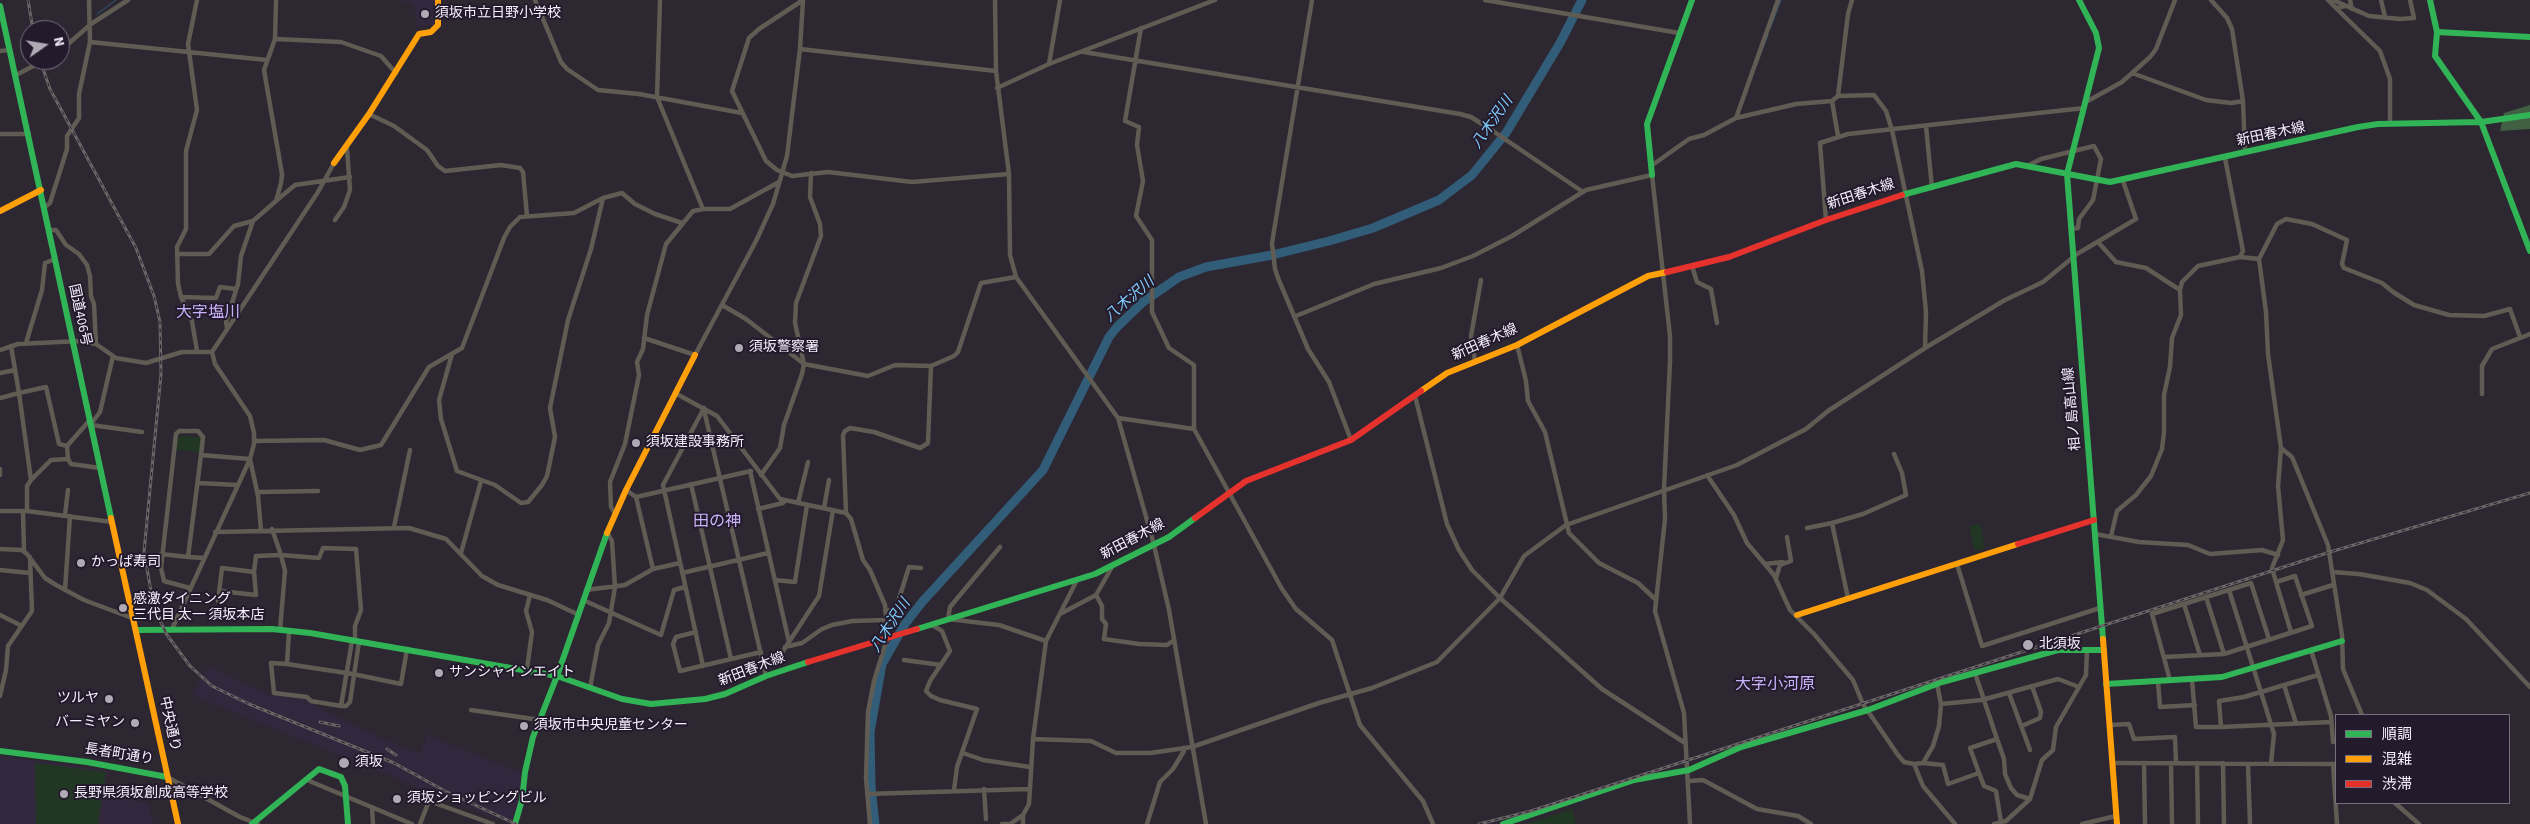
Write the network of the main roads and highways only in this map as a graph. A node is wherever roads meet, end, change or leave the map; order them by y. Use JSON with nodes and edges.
{"nodes":[{"id":1,"x":438,"y":0,"type":"edge"},
{"id":2,"x":1692,"y":0,"type":"edge"},
{"id":3,"x":2079,"y":0,"type":"edge"},
{"id":4,"x":2430,"y":0,"type":"edge"},
{"id":5,"x":0,"y":6,"type":"edge"},
{"id":6,"x":2437,"y":32,"type":"junction"},
{"id":7,"x":2530,"y":37,"type":"edge"},
{"id":8,"x":2530,"y":115,"type":"edge"},
{"id":9,"x":2481,"y":122,"type":"junction"},
{"id":10,"x":334,"y":163,"type":"road end"},
{"id":11,"x":2068,"y":174,"type":"junction"},
{"id":12,"x":1652,"y":175,"type":"road end"},
{"id":13,"x":41,"y":190,"type":"junction"},
{"id":14,"x":0,"y":211,"type":"edge"},
{"id":15,"x":2530,"y":250,"type":"edge"},
{"id":16,"x":695,"y":355,"type":"road end"},
{"id":17,"x":2094,"y":520,"type":"junction"},
{"id":18,"x":1797,"y":615,"type":"road end"},
{"id":19,"x":136,"y":630,"type":"junction"},
{"id":20,"x":2342,"y":641,"type":"road end"},
{"id":21,"x":2104,"y":650,"type":"junction"},
{"id":22,"x":557,"y":676,"type":"junction"},
{"id":23,"x":2106,"y":684,"type":"junction"},
{"id":24,"x":0,"y":751,"type":"edge"},
{"id":25,"x":168,"y":777,"type":"junction"},
{"id":26,"x":178,"y":824,"type":"edge"},
{"id":27,"x":254,"y":824,"type":"edge"},
{"id":28,"x":348,"y":824,"type":"edge"},
{"id":29,"x":515,"y":824,"type":"edge"},
{"id":30,"x":1503,"y":824,"type":"edge"},
{"id":31,"x":2117,"y":824,"type":"edge"}],
"edges":[{"from":1,"to":10,"type":"main road"},
{"from":2,"to":12,"type":"main road"},
{"from":3,"to":11,"type":"main road","name":"相ノ島高山線"},
{"from":4,"to":6,"type":"main road"},
{"from":5,"to":13,"type":"main road","name":"国道406号"},
{"from":6,"to":7,"type":"main road"},
{"from":6,"to":9,"type":"main road"},
{"from":8,"to":9,"type":"main road","name":"新田春木線"},
{"from":9,"to":11,"type":"main road","name":"新田春木線"},
{"from":9,"to":15,"type":"main road"},
{"from":11,"to":17,"type":"main road","name":"相ノ島高山線"},
{"from":11,"to":22,"type":"main road","name":"新田春木線"},
{"from":13,"to":14,"type":"main road"},
{"from":13,"to":19,"type":"main road","name":"国道406号"},
{"from":16,"to":22,"type":"main road"},
{"from":17,"to":18,"type":"main road"},
{"from":17,"to":21,"type":"main road","name":"相ノ島高山線"},
{"from":19,"to":22,"type":"main road","name":"新田春木線"},
{"from":19,"to":25,"type":"main road","name":"中央通り"},
{"from":20,"to":23,"type":"main road"},
{"from":21,"to":23,"type":"main road","name":"相ノ島高山線"},
{"from":21,"to":30,"type":"main road"},
{"from":22,"to":29,"type":"main road"},
{"from":23,"to":31,"type":"main road","name":"相ノ島高山線"},
{"from":24,"to":25,"type":"main road","name":"長者町通り"},
{"from":25,"to":26,"type":"main road","name":"中央通り"},
{"from":27,"to":28,"type":"main road"}]}
